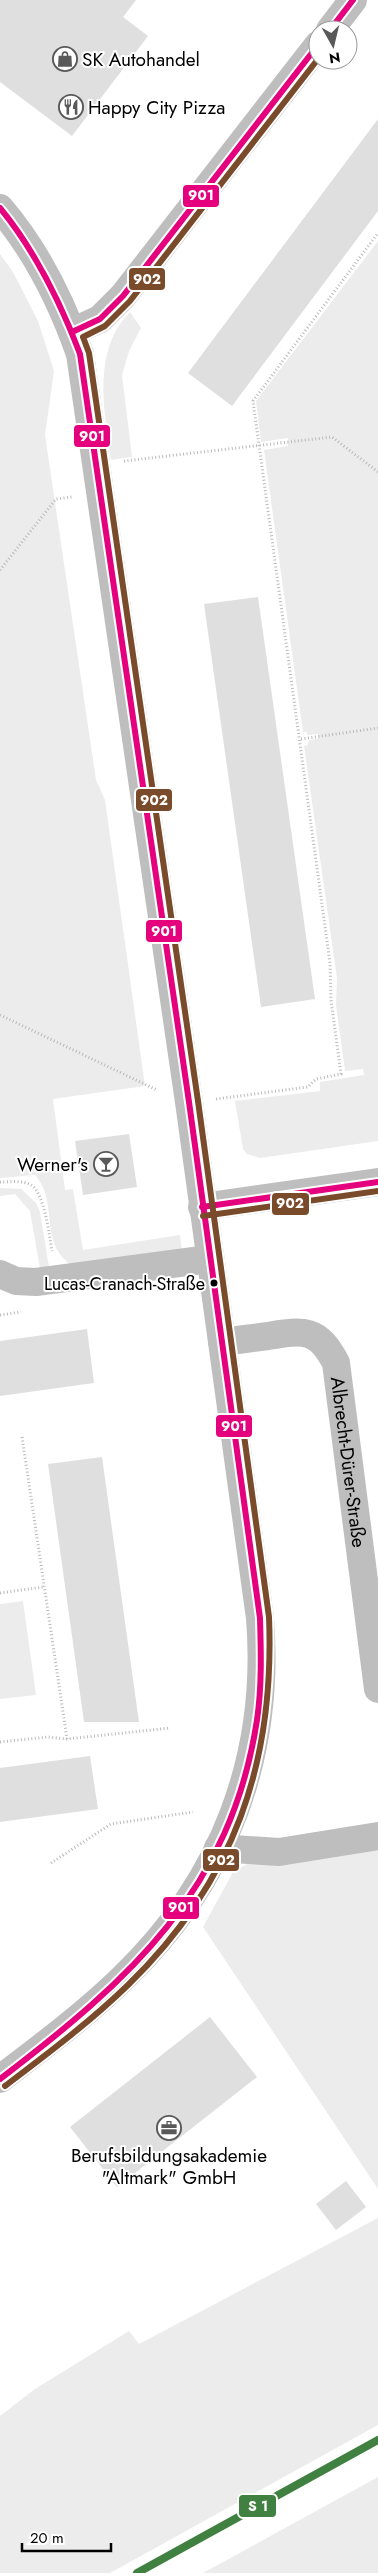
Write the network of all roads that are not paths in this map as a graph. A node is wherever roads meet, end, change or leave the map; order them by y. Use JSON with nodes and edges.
{"nodes":[{"id":1,"x":350,"y":1,"type":"edge"},
{"id":2,"x":337,"y":20,"type":"edge"},
{"id":3,"x":308,"y":58,"type":"edge"},
{"id":4,"x":0,"y":208,"type":"edge"},
{"id":5,"x":72,"y":332,"type":"junction"},
{"id":6,"x":378,"y":1182,"type":"edge"},
{"id":7,"x":202,"y":1206,"type":"junction"},
{"id":8,"x":210,"y":1259,"type":"junction"},
{"id":9,"x":0,"y":1274,"type":"edge"},
{"id":10,"x":222,"y":1342,"type":"junction"},
{"id":11,"x":378,"y":1689,"type":"edge"},
{"id":12,"x":378,"y":1836,"type":"edge"},
{"id":13,"x":218,"y":1848,"type":"junction"},
{"id":14,"x":0,"y":2079,"type":"edge"}],
"edges":[{"from":1,"to":2,"type":"street"},
{"from":3,"to":5,"type":"street"},
{"from":4,"to":5,"type":"street"},
{"from":5,"to":7,"type":"street"},
{"from":6,"to":7,"type":"street"},
{"from":7,"to":8,"type":"street"},
{"from":8,"to":9,"type":"street"},
{"from":8,"to":10,"type":"street"},
{"from":10,"to":11,"type":"street","name":"Albrecht-Dürer-Straße"},
{"from":10,"to":13,"type":"street"},
{"from":12,"to":13,"type":"street"},
{"from":13,"to":14,"type":"street"}]}
